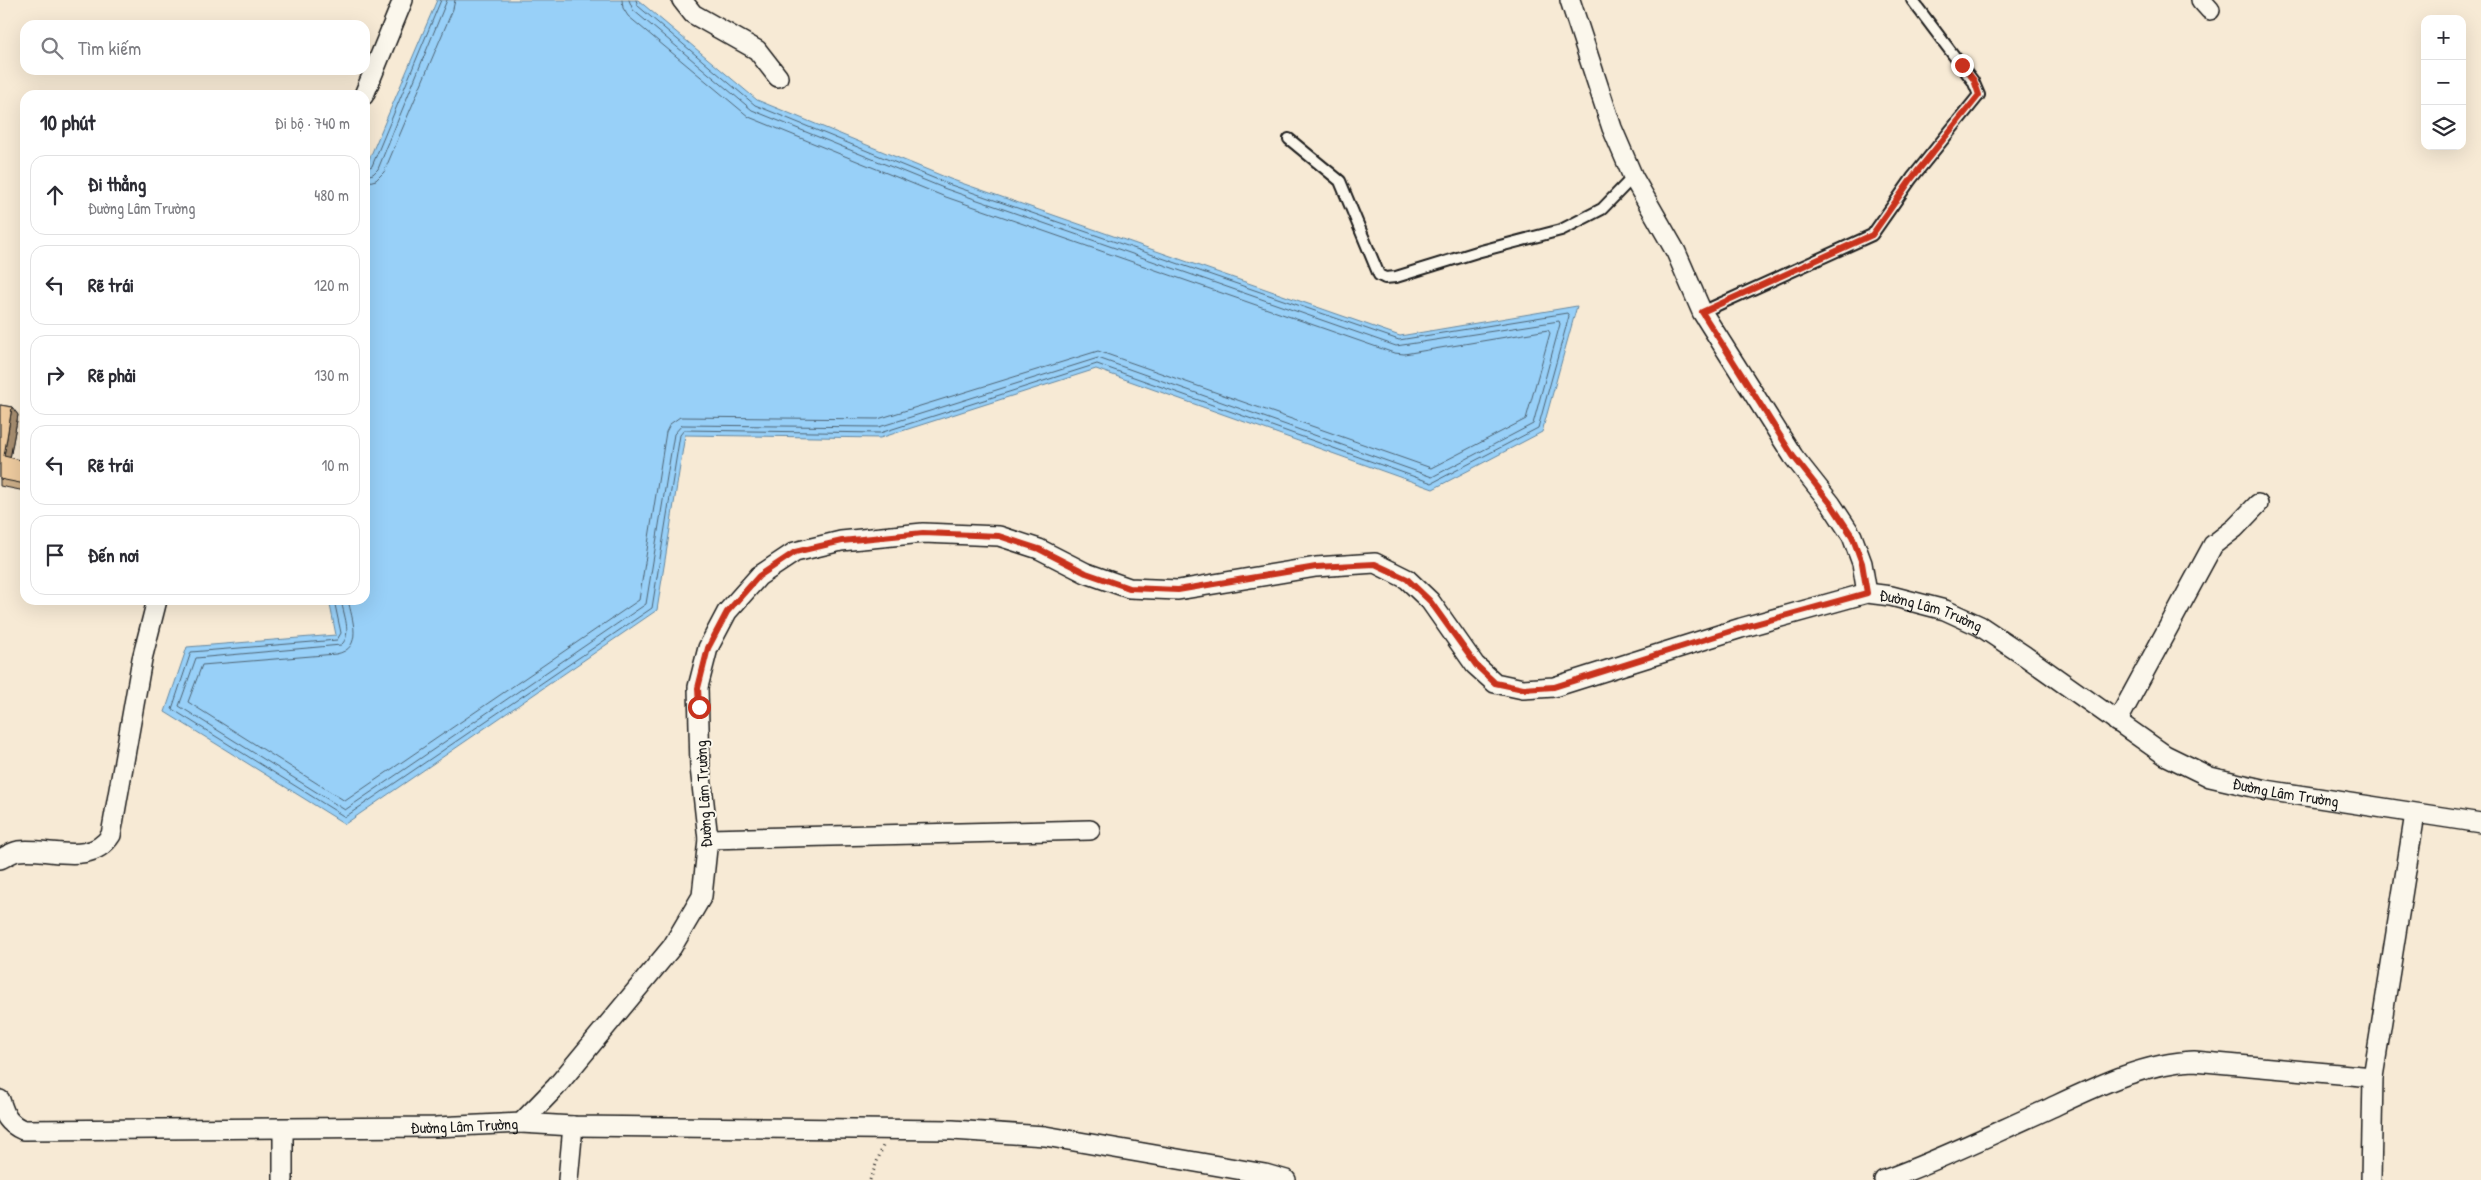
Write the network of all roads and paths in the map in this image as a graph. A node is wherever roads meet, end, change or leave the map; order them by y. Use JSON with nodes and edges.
{"nodes":[{"id":1,"x":402,"y":0,"type":"edge"},
{"id":2,"x":682,"y":0,"type":"edge"},
{"id":3,"x":1570,"y":0,"type":"edge"},
{"id":4,"x":1912,"y":0,"type":"edge"},
{"id":5,"x":778,"y":77,"type":"dead end"},
{"id":6,"x":366,"y":90,"type":"edge"},
{"id":7,"x":1289,"y":139,"type":"dead end"},
{"id":8,"x":1633,"y":178,"type":"junction"},
{"id":9,"x":1702,"y":312,"type":"junction"},
{"id":10,"x":2258,"y":504,"type":"dead end"},
{"id":11,"x":1867,"y":593,"type":"junction"},
{"id":12,"x":156,"y":605,"type":"edge"},
{"id":13,"x":2117,"y":722,"type":"junction"},
{"id":14,"x":2415,"y":814,"type":"junction"},
{"id":15,"x":2481,"y":824,"type":"edge"},
{"id":16,"x":1090,"y":830,"type":"dead end"},
{"id":17,"x":708,"y":840,"type":"junction"},
{"id":18,"x":0,"y":859,"type":"edge"},
{"id":19,"x":2373,"y":1077,"type":"junction"},
{"id":20,"x":0,"y":1100,"type":"edge"},
{"id":21,"x":521,"y":1122,"type":"junction"},
{"id":22,"x":572,"y":1126,"type":"junction"},
{"id":23,"x":283,"y":1129,"type":"junction"},
{"id":24,"x":888,"y":1131,"type":"junction"},
{"id":25,"x":283,"y":1180,"type":"edge"},
{"id":26,"x":568,"y":1180,"type":"edge"},
{"id":27,"x":870,"y":1180,"type":"edge"},
{"id":28,"x":1286,"y":1180,"type":"edge"},
{"id":29,"x":1884,"y":1180,"type":"edge"},
{"id":30,"x":2371,"y":1180,"type":"edge"}],
"edges":[{"from":1,"to":6,"type":"street"},
{"from":2,"to":5,"type":"street"},
{"from":3,"to":8,"type":"street"},
{"from":4,"to":9,"type":"lane"},
{"from":7,"to":8,"type":"lane"},
{"from":8,"to":9,"type":"street"},
{"from":9,"to":11,"type":"street"},
{"from":10,"to":13,"type":"street"},
{"from":11,"to":13,"type":"street","name":"Đường Lâm Trường"},
{"from":11,"to":17,"type":"street","name":"Đường Lâm Trường"},
{"from":12,"to":18,"type":"street"},
{"from":13,"to":14,"type":"street","name":"Đường Lâm Trường"},
{"from":14,"to":15,"type":"street","name":"Đường Lâm Trường"},
{"from":14,"to":19,"type":"street"},
{"from":16,"to":17,"type":"street"},
{"from":17,"to":21,"type":"street","name":"Đường Lâm Trường"},
{"from":19,"to":29,"type":"street"},
{"from":19,"to":30,"type":"street"},
{"from":20,"to":23,"type":"street","name":"Đường Lâm Trường"},
{"from":21,"to":22,"type":"street"},
{"from":21,"to":23,"type":"street","name":"Đường Lâm Trường"},
{"from":22,"to":24,"type":"street"},
{"from":22,"to":26,"type":"street"},
{"from":23,"to":25,"type":"street"},
{"from":24,"to":27,"type":"path"},
{"from":24,"to":28,"type":"street"}]}
